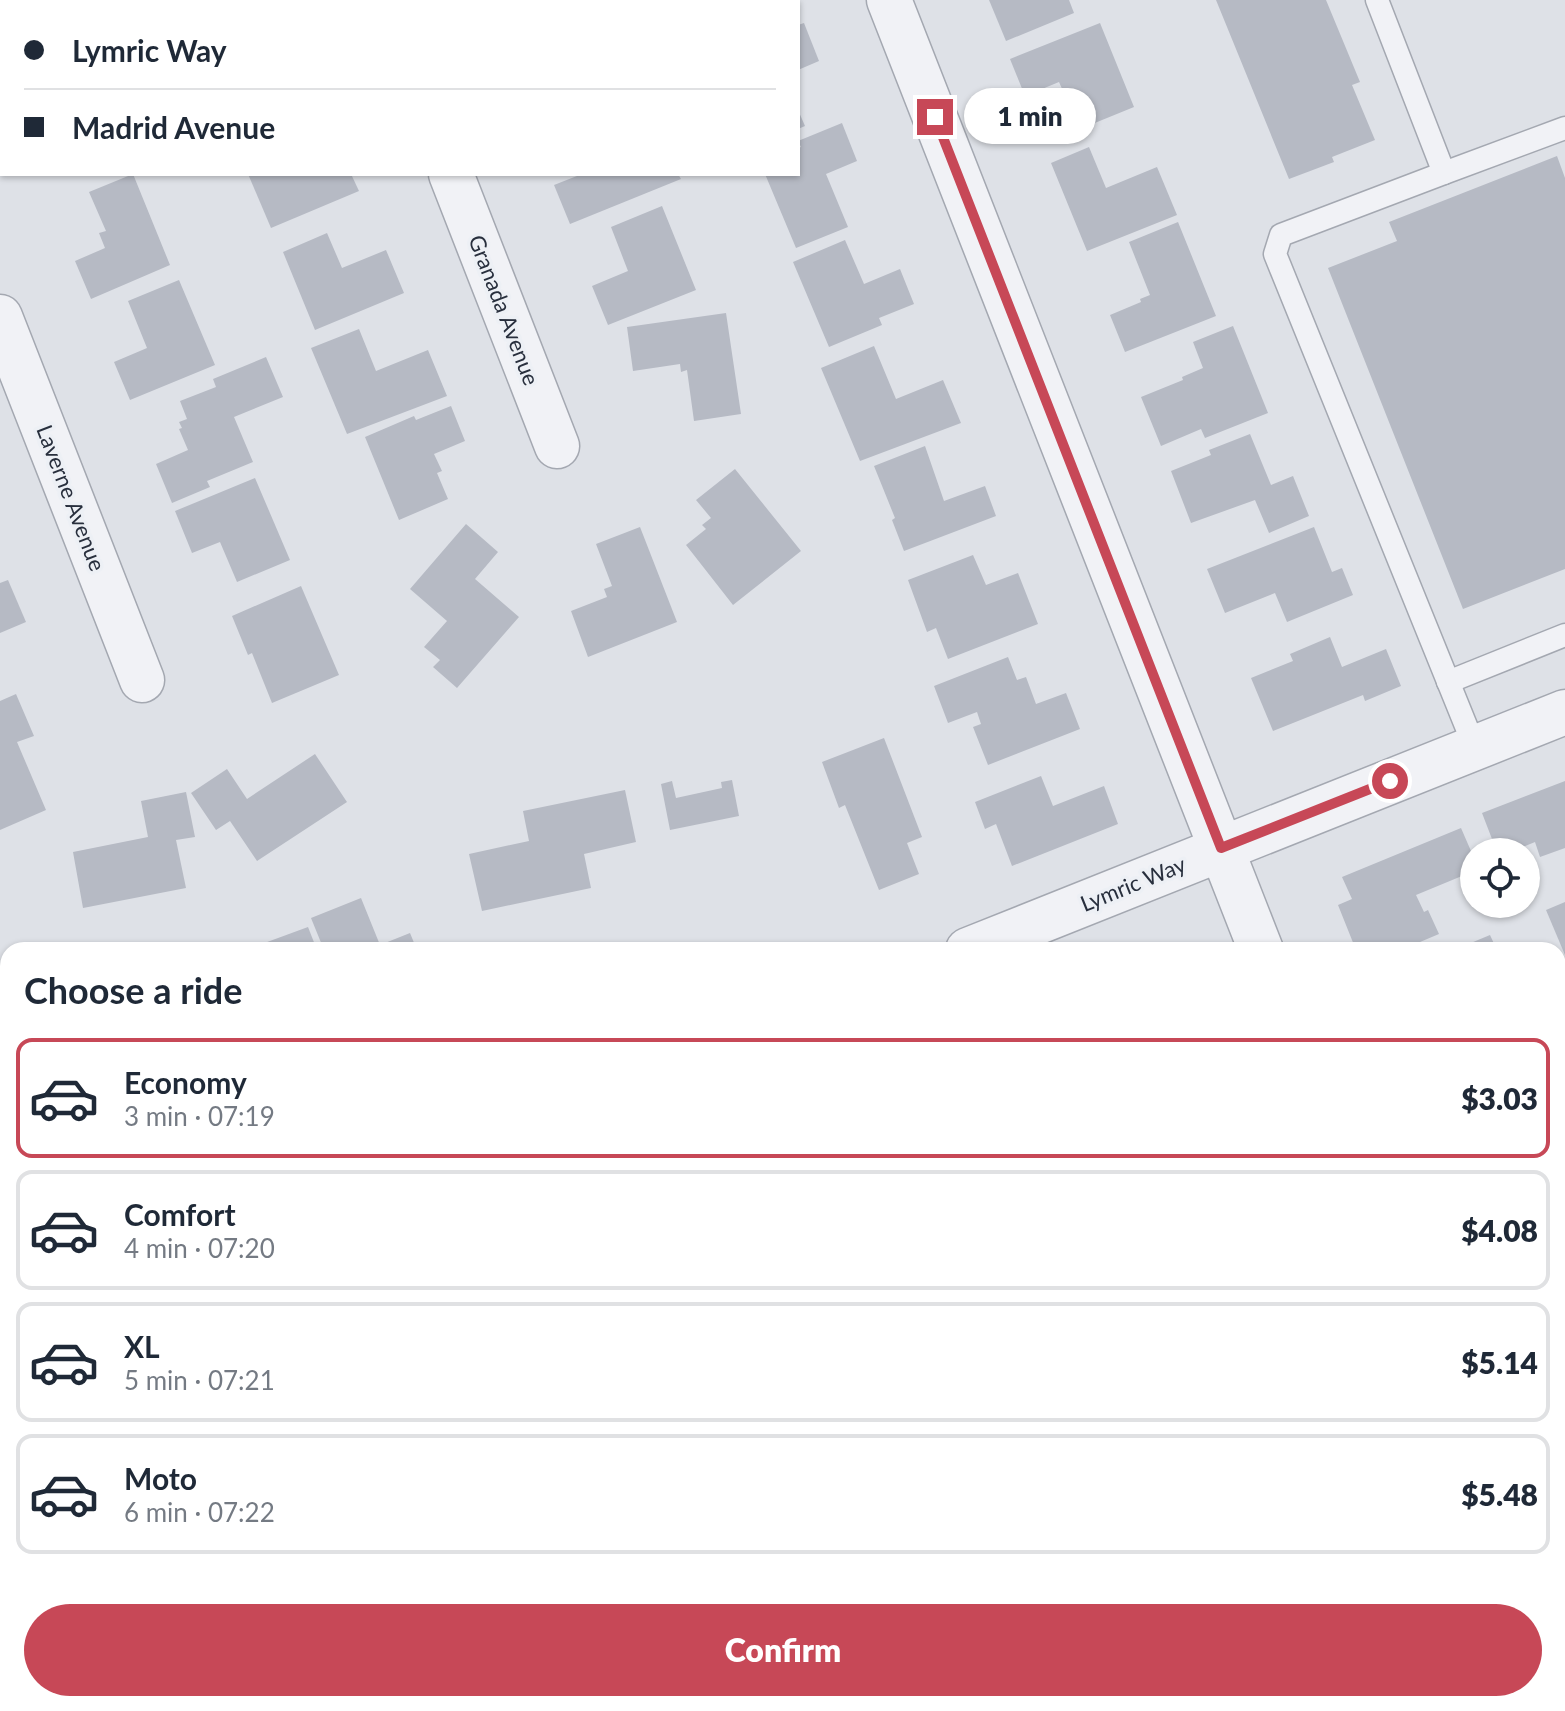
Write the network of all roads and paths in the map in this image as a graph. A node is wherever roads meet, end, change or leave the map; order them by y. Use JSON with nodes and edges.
{"nodes":[{"id":1,"x":889,"y":0,"type":"edge"},
{"id":2,"x":1377,"y":0,"type":"edge"},
{"id":3,"x":1565,"y":128,"type":"edge"},
{"id":4,"x":1444,"y":173,"type":"junction"},
{"id":5,"x":452,"y":176,"type":"edge"},
{"id":6,"x":0,"y":317,"type":"edge"},
{"id":7,"x":557,"y":446,"type":"dead end"},
{"id":8,"x":1565,"y":635,"type":"edge"},
{"id":9,"x":142,"y":680,"type":"dead end"},
{"id":10,"x":1448,"y":682,"type":"junction"},
{"id":11,"x":1565,"y":712,"type":"edge"},
{"id":12,"x":1475,"y":748,"type":"junction"},
{"id":13,"x":1221,"y":848,"type":"junction"},
{"id":14,"x":988,"y":942,"type":"edge"},
{"id":15,"x":1258,"y":942,"type":"edge"}],
"edges":[{"from":1,"to":13,"type":"street"},
{"from":2,"to":4,"type":"lane"},
{"from":3,"to":4,"type":"lane"},
{"from":4,"to":10,"type":"lane"},
{"from":5,"to":7,"type":"street","name":"Granada Avenue"},
{"from":6,"to":9,"type":"street","name":"Laverne Avenue"},
{"from":8,"to":10,"type":"lane"},
{"from":10,"to":12,"type":"lane"},
{"from":11,"to":12,"type":"street","name":"Lymric Way"},
{"from":12,"to":13,"type":"street","name":"Lymric Way"},
{"from":13,"to":14,"type":"street","name":"Lymric Way"},
{"from":13,"to":15,"type":"street"}]}
